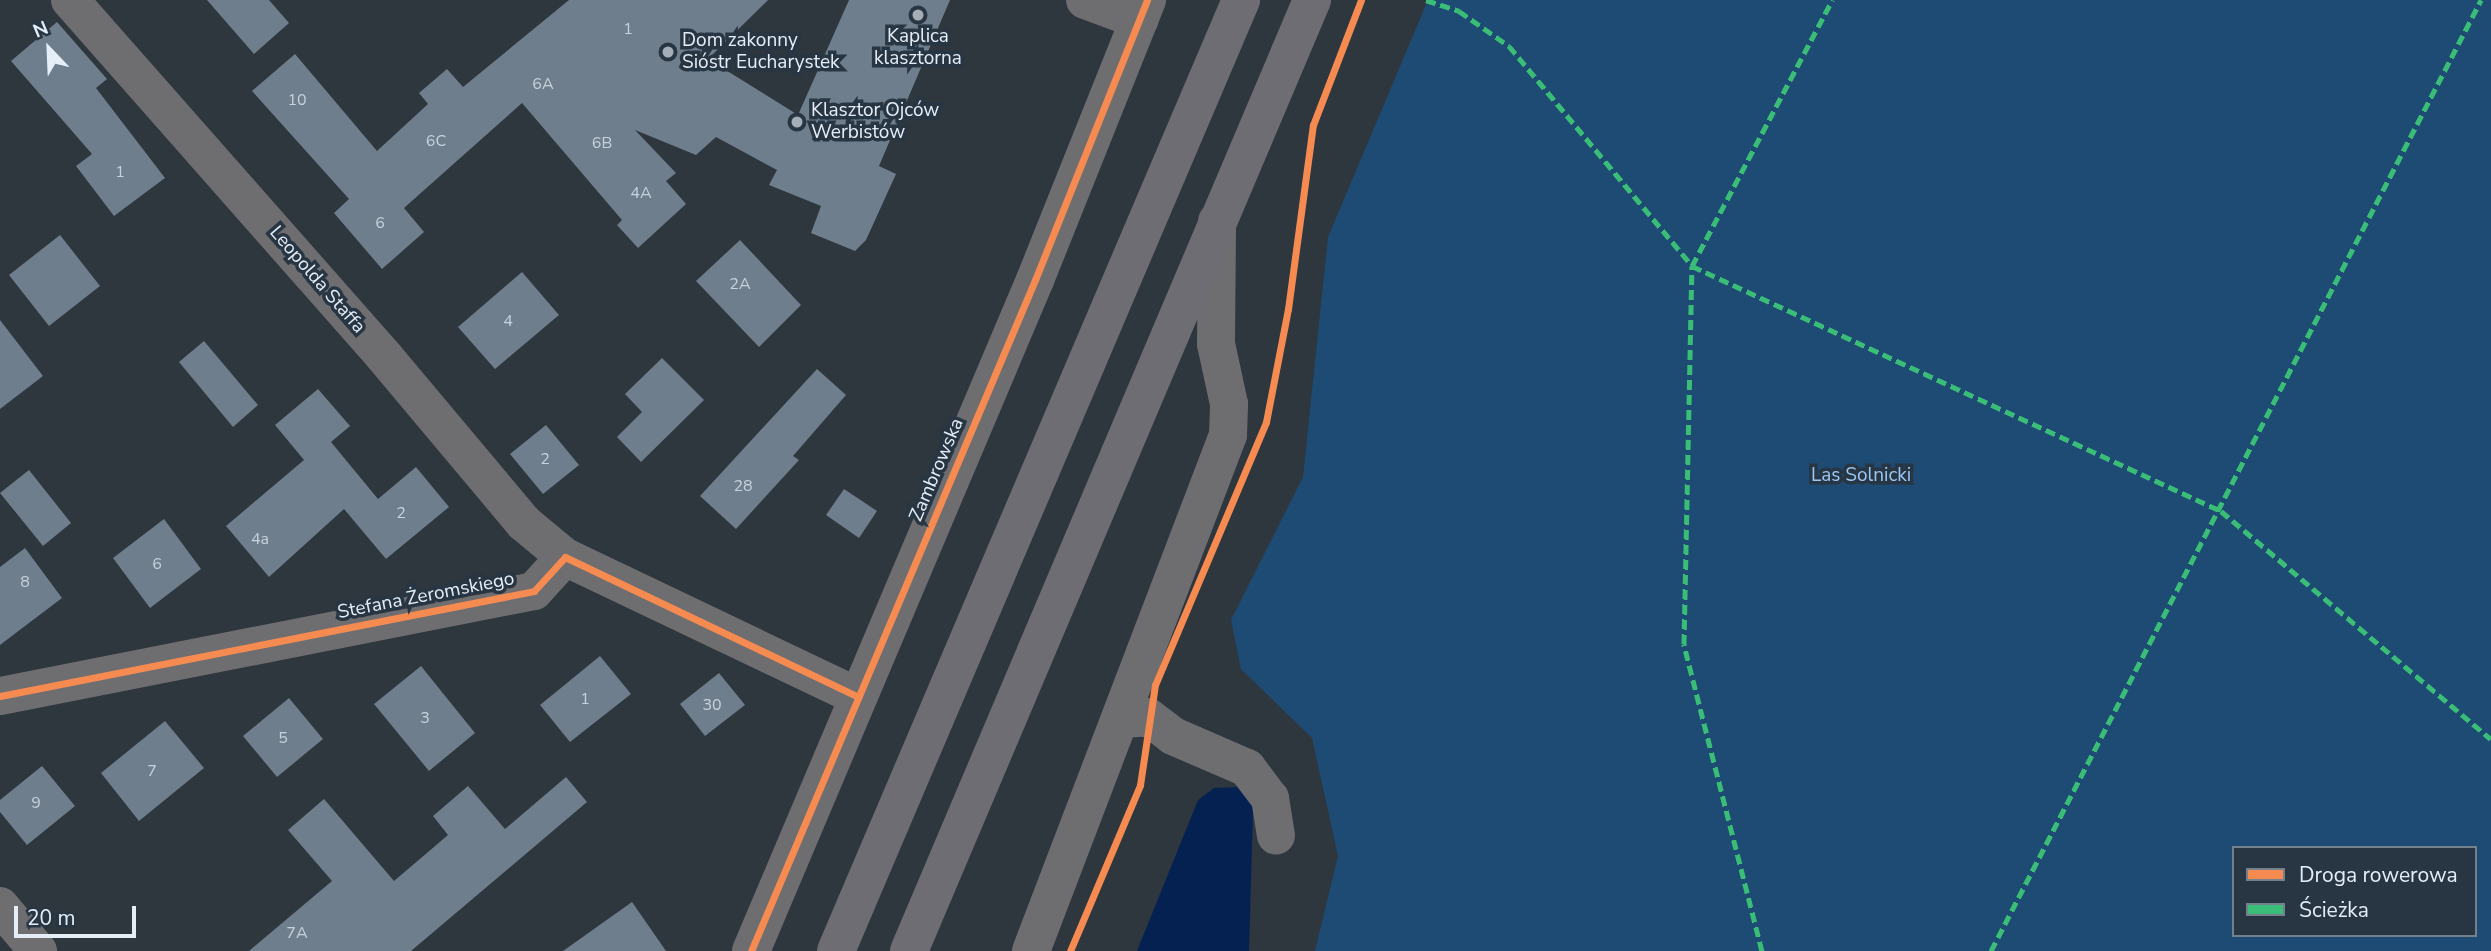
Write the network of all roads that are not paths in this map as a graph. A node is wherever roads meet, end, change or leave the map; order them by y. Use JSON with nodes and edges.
{"nodes":[{"id":1,"x":70,"y":0,"type":"edge"},
{"id":2,"x":1085,"y":0,"type":"edge"},
{"id":3,"x":1241,"y":0,"type":"edge"},
{"id":4,"x":1312,"y":0,"type":"edge"},
{"id":5,"x":1143,"y":10,"type":"edge"},
{"id":6,"x":1217,"y":221,"type":"junction"},
{"id":7,"x":565,"y":557,"type":"junction"},
{"id":8,"x":0,"y":696,"type":"edge"},
{"id":9,"x":858,"y":697,"type":"junction"},
{"id":10,"x":1122,"y":719,"type":"junction"},
{"id":11,"x":1276,"y":836,"type":"dead end"},
{"id":12,"x":0,"y":906,"type":"edge"},
{"id":13,"x":38,"y":951,"type":"edge"},
{"id":14,"x":751,"y":951,"type":"edge"},
{"id":15,"x":836,"y":951,"type":"edge"},
{"id":16,"x":909,"y":951,"type":"edge"},
{"id":17,"x":1031,"y":951,"type":"edge"}],
"edges":[{"from":1,"to":7,"type":"street","name":"Leopolda Staffa"},
{"from":2,"to":5,"type":"street"},
{"from":3,"to":15,"type":"main road"},
{"from":4,"to":6,"type":"main road"},
{"from":5,"to":9,"type":"street","name":"Zambrowska"},
{"from":6,"to":10,"type":"street"},
{"from":6,"to":16,"type":"main road"},
{"from":7,"to":8,"type":"street","name":"Stefana Żeromskiego"},
{"from":7,"to":9,"type":"street"},
{"from":9,"to":14,"type":"street","name":"Zambrowska"},
{"from":10,"to":11,"type":"street"},
{"from":10,"to":17,"type":"street"},
{"from":12,"to":13,"type":"street"}]}
